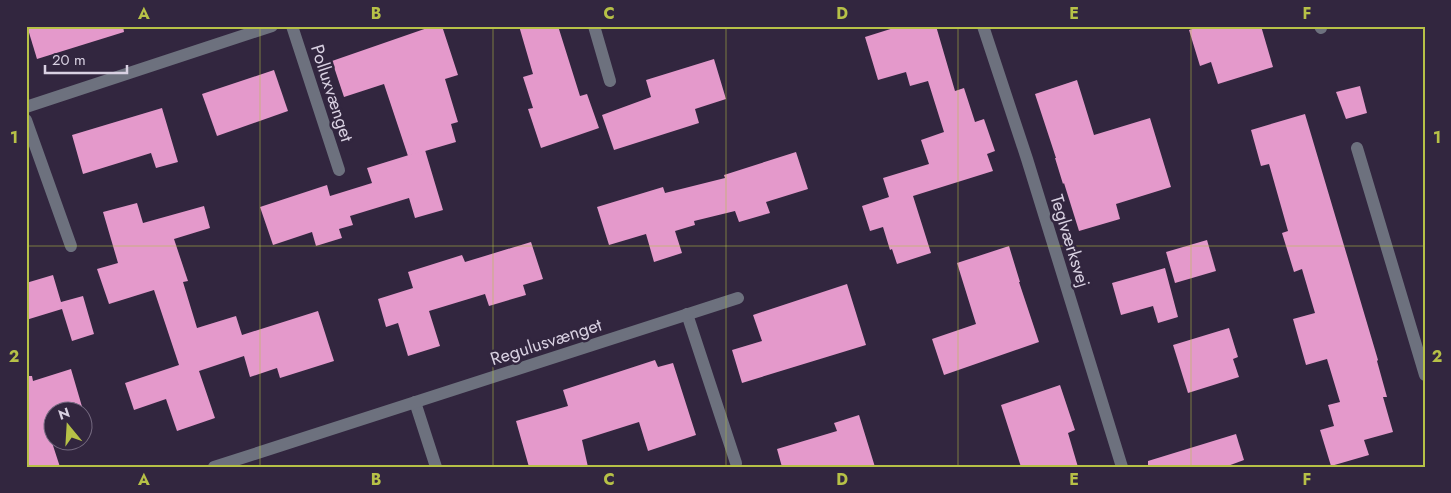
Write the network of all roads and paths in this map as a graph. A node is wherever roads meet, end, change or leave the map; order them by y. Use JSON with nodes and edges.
{"nodes":[{"id":1,"x":272,"y":26,"type":"edge"},
{"id":2,"x":292,"y":26,"type":"edge"},
{"id":3,"x":594,"y":26,"type":"edge"},
{"id":4,"x":983,"y":26,"type":"edge"},
{"id":5,"x":610,"y":81,"type":"dead end"},
{"id":6,"x":26,"y":107,"type":"edge"},
{"id":7,"x":26,"y":120,"type":"edge"},
{"id":8,"x":1357,"y":148,"type":"dead end"},
{"id":9,"x":340,"y":170,"type":"dead end"},
{"id":10,"x":71,"y":246,"type":"dead end"},
{"id":11,"x":738,"y":298,"type":"dead end"},
{"id":12,"x":687,"y":314,"type":"junction"},
{"id":13,"x":1425,"y":375,"type":"edge"},
{"id":14,"x":415,"y":402,"type":"junction"},
{"id":15,"x":736,"y":463,"type":"dead end"},
{"id":16,"x":214,"y":467,"type":"edge"},
{"id":17,"x":436,"y":467,"type":"edge"},
{"id":18,"x":1122,"y":467,"type":"edge"}],
"edges":[{"from":1,"to":6,"type":"street"},
{"from":2,"to":9,"type":"street","name":"Polluxvænget"},
{"from":3,"to":5,"type":"street"},
{"from":4,"to":18,"type":"street","name":"Teglværksvej"},
{"from":7,"to":10,"type":"street"},
{"from":8,"to":13,"type":"street"},
{"from":11,"to":12,"type":"street","name":"Regulusvænget"},
{"from":12,"to":14,"type":"street","name":"Regulusvænget"},
{"from":12,"to":15,"type":"street"},
{"from":14,"to":16,"type":"street","name":"Regulusvænget"},
{"from":14,"to":17,"type":"street"}]}
